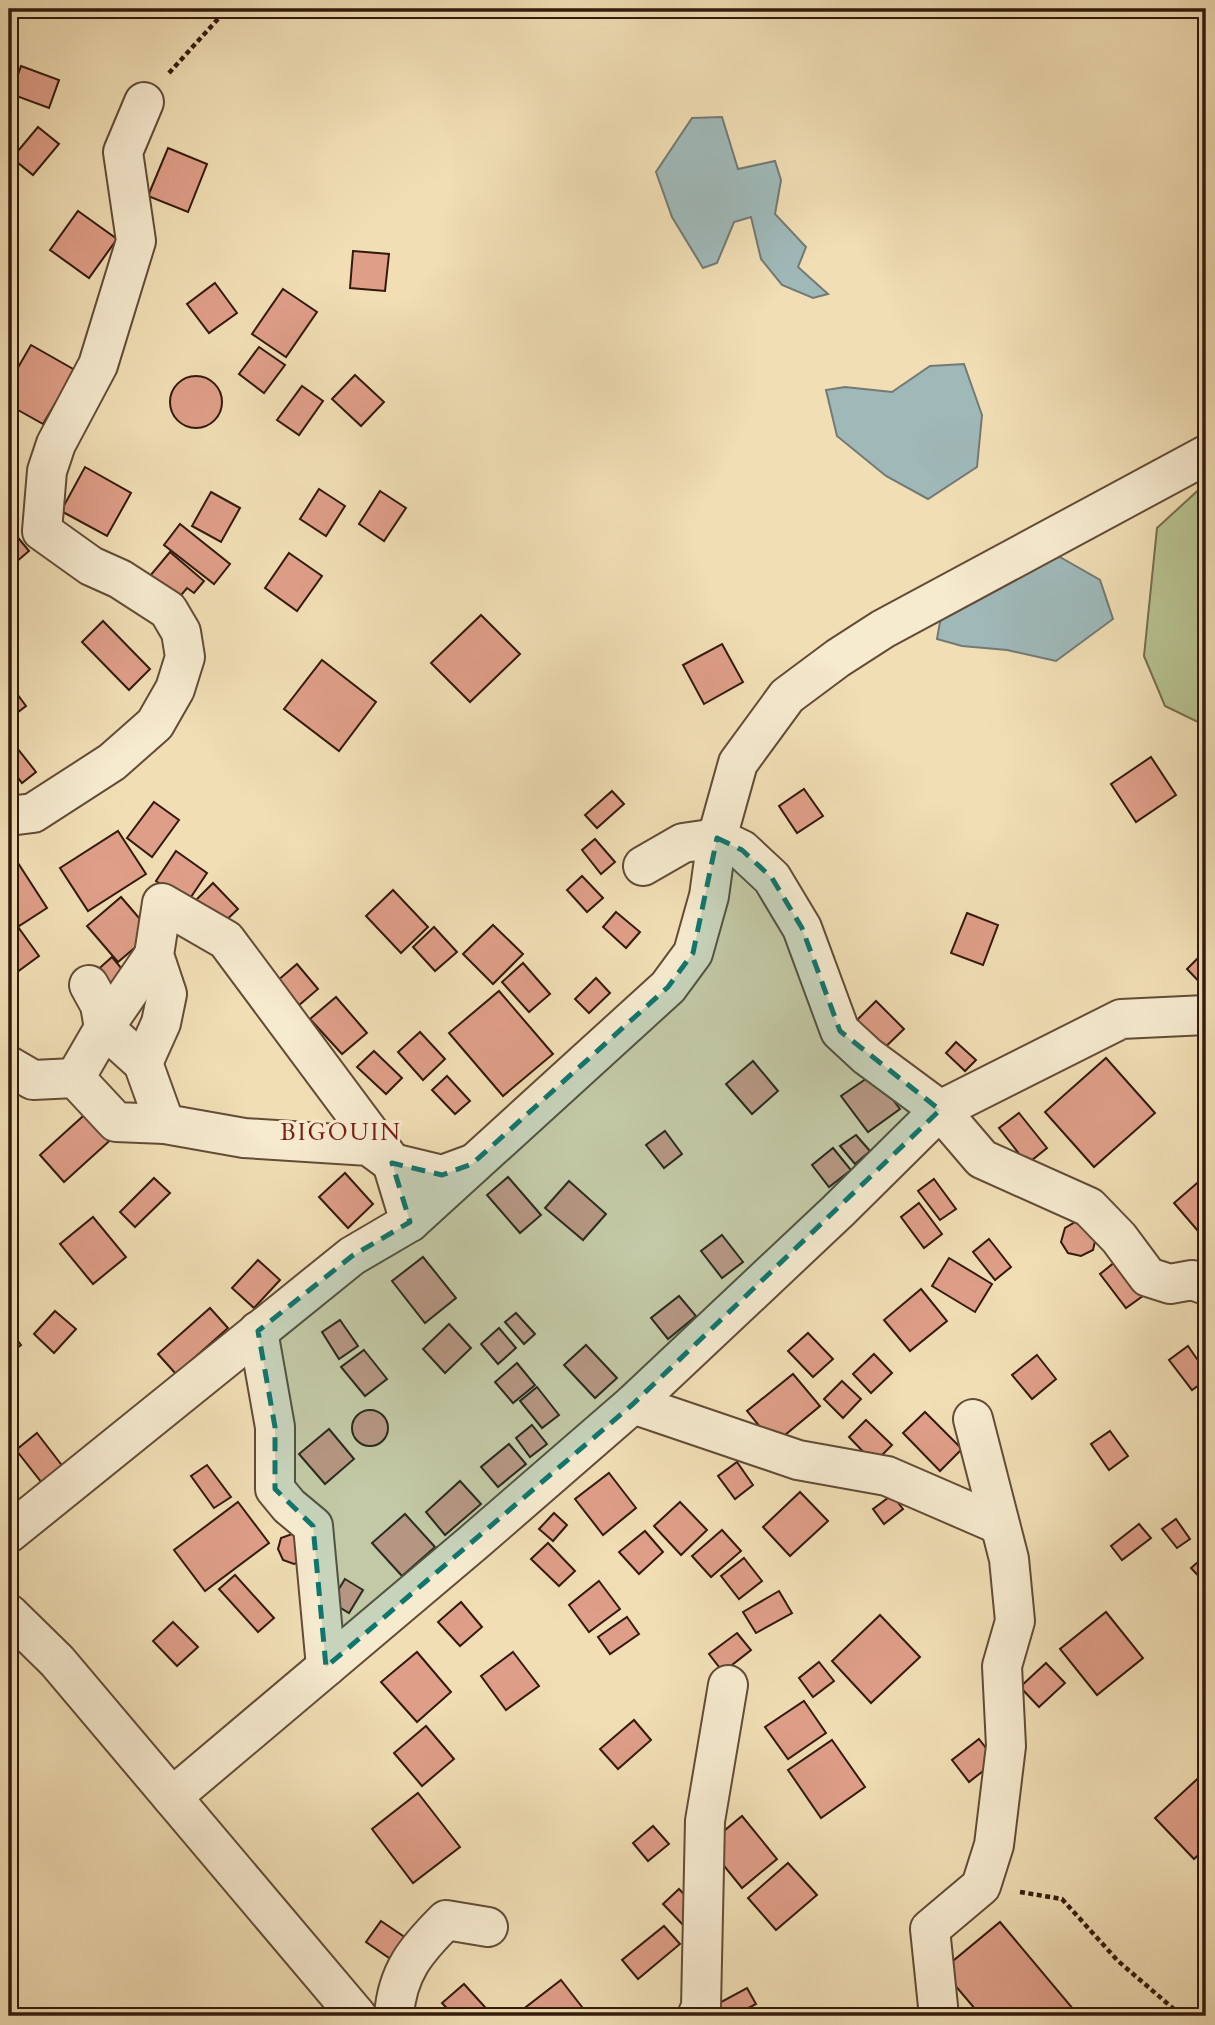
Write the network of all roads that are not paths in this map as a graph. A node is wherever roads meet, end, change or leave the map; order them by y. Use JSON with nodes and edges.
{"nodes":[{"id":1,"x":144,"y":102,"type":"road end"},
{"id":2,"x":1206,"y":455,"type":"edge"},
{"id":3,"x":9,"y":816,"type":"edge"},
{"id":4,"x":717,"y":838,"type":"junction"},
{"id":5,"x":643,"y":866,"type":"dead end"},
{"id":6,"x":154,"y":955,"type":"junction"},
{"id":7,"x":89,"y":985,"type":"dead end"},
{"id":8,"x":1206,"y":1015,"type":"edge"},
{"id":9,"x":104,"y":1028,"type":"junction"},
{"id":10,"x":143,"y":1063,"type":"junction"},
{"id":11,"x":9,"y":1066,"type":"edge"},
{"id":12,"x":75,"y":1078,"type":"junction"},
{"id":13,"x":940,"y":1110,"type":"junction"},
{"id":14,"x":165,"y":1124,"type":"junction"},
{"id":15,"x":392,"y":1163,"type":"junction"},
{"id":16,"x":472,"y":1164,"type":"junction"},
{"id":17,"x":410,"y":1222,"type":"junction"},
{"id":18,"x":1206,"y":1285,"type":"edge"},
{"id":19,"x":258,"y":1331,"type":"junction"},
{"id":20,"x":633,"y":1404,"type":"junction"},
{"id":21,"x":972,"y":1419,"type":"dead end"},
{"id":22,"x":1000,"y":1525,"type":"junction"},
{"id":23,"x":9,"y":1533,"type":"edge"},
{"id":24,"x":9,"y":1614,"type":"edge"},
{"id":25,"x":326,"y":1667,"type":"junction"},
{"id":26,"x":728,"y":1685,"type":"dead end"},
{"id":27,"x":172,"y":1797,"type":"junction"},
{"id":28,"x":488,"y":1927,"type":"dead end"},
{"id":29,"x":357,"y":2016,"type":"edge"},
{"id":30,"x":394,"y":2016,"type":"edge"},
{"id":31,"x":697,"y":2016,"type":"edge"},
{"id":32,"x":939,"y":2016,"type":"edge"}],
"edges":[{"from":1,"to":3,"type":"street"},
{"from":2,"to":4,"type":"street"},
{"from":4,"to":5,"type":"street"},
{"from":4,"to":13,"type":"street"},
{"from":4,"to":16,"type":"street"},
{"from":6,"to":9,"type":"street"},
{"from":6,"to":10,"type":"street"},
{"from":6,"to":15,"type":"street"},
{"from":7,"to":9,"type":"street"},
{"from":8,"to":13,"type":"street"},
{"from":9,"to":10,"type":"street"},
{"from":9,"to":12,"type":"street"},
{"from":10,"to":14,"type":"street"},
{"from":11,"to":12,"type":"street"},
{"from":12,"to":14,"type":"street"},
{"from":13,"to":18,"type":"street"},
{"from":13,"to":20,"type":"street"},
{"from":14,"to":15,"type":"street"},
{"from":15,"to":16,"type":"street"},
{"from":15,"to":17,"type":"street"},
{"from":16,"to":17,"type":"street"},
{"from":17,"to":19,"type":"street"},
{"from":19,"to":23,"type":"street"},
{"from":19,"to":25,"type":"street"},
{"from":20,"to":22,"type":"street"},
{"from":20,"to":25,"type":"street"},
{"from":21,"to":22,"type":"street"},
{"from":22,"to":32,"type":"street"},
{"from":24,"to":27,"type":"street"},
{"from":25,"to":27,"type":"street"},
{"from":26,"to":31,"type":"street"},
{"from":27,"to":29,"type":"street"},
{"from":28,"to":30,"type":"street"}]}
